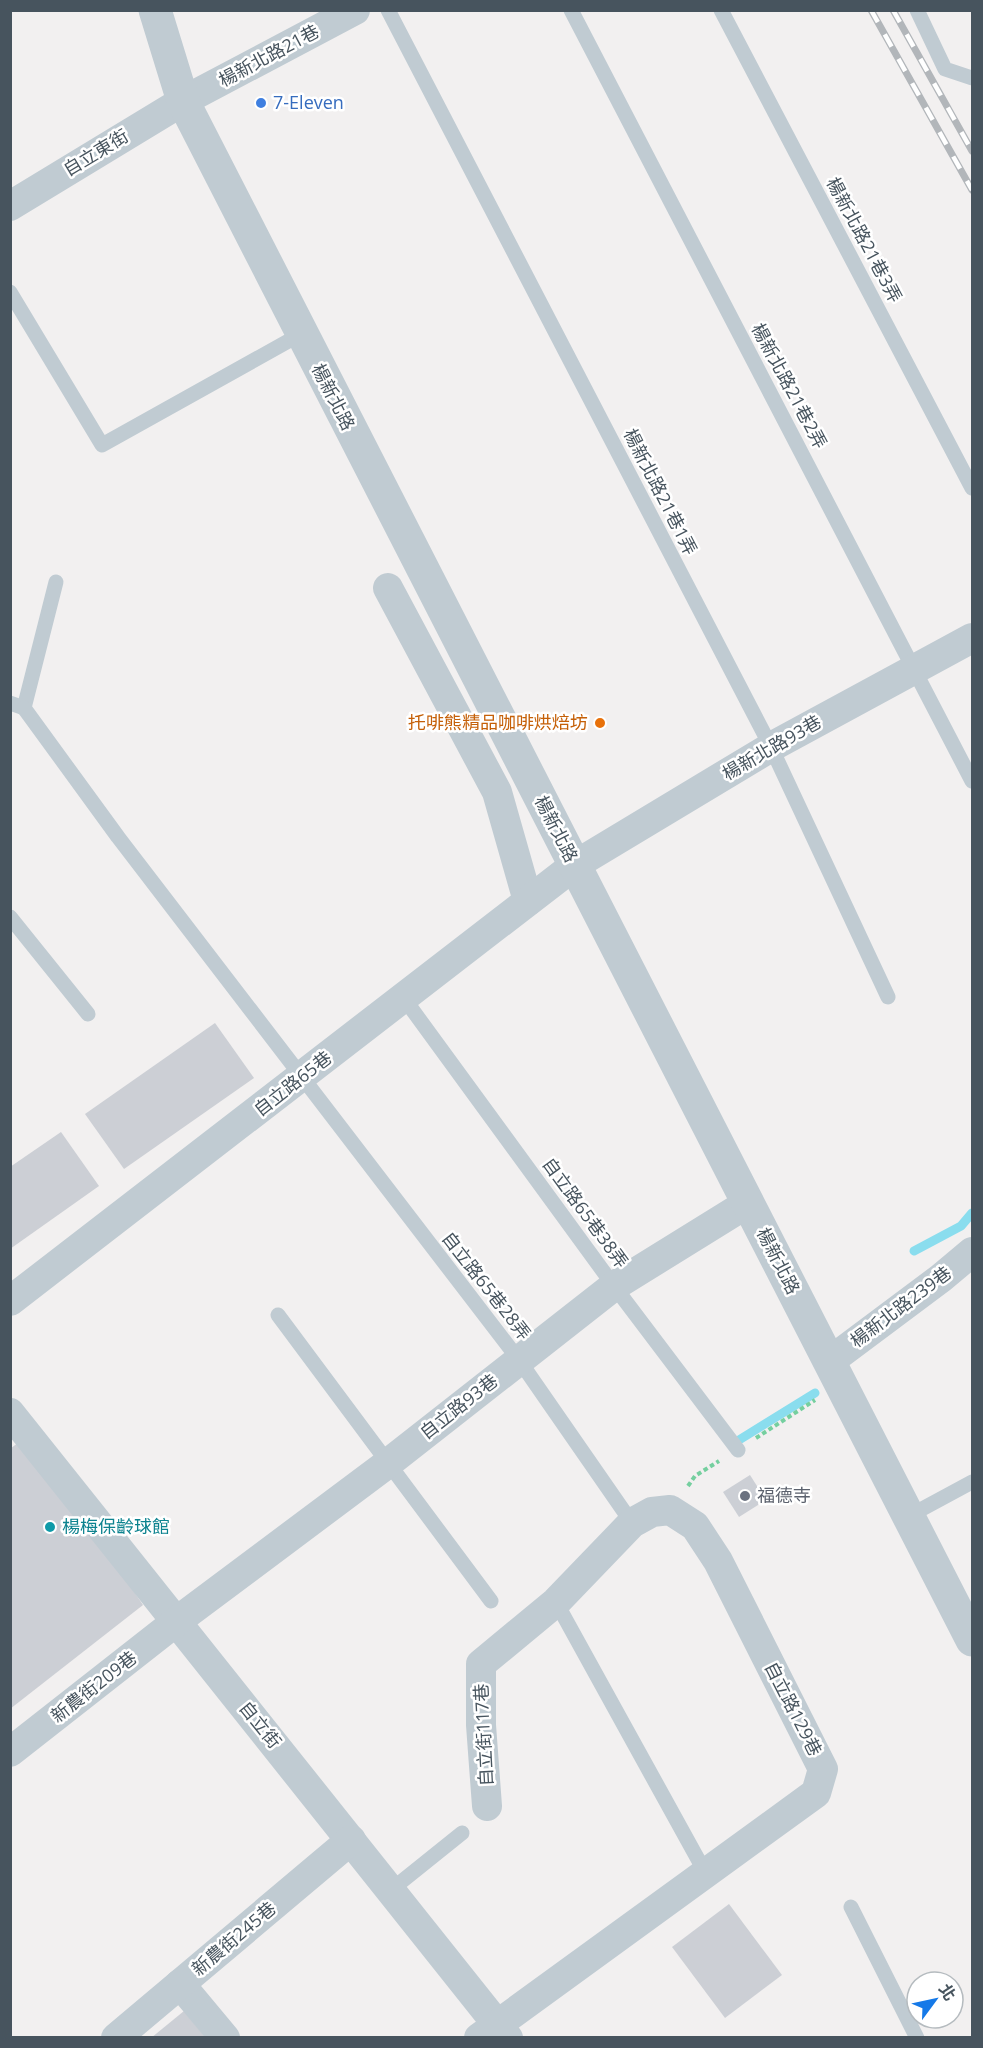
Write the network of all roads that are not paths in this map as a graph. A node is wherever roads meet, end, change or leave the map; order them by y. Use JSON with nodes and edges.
{"nodes":[{"id":1,"x":154,"y":10,"type":"edge"},
{"id":2,"x":355,"y":10,"type":"edge"},
{"id":3,"x":388,"y":10,"type":"edge"},
{"id":4,"x":571,"y":10,"type":"edge"},
{"id":5,"x":720,"y":10,"type":"edge"},
{"id":6,"x":917,"y":10,"type":"edge"},
{"id":7,"x":972,"y":78,"type":"edge"},
{"id":8,"x":183,"y":101,"type":"junction"},
{"id":9,"x":10,"y":206,"type":"edge"},
{"id":10,"x":10,"y":292,"type":"edge"},
{"id":11,"x":301,"y":334,"type":"junction"},
{"id":12,"x":972,"y":488,"type":"edge"},
{"id":13,"x":56,"y":582,"type":"dead end"},
{"id":14,"x":388,"y":588,"type":"dead end"},
{"id":15,"x":972,"y":638,"type":"edge"},
{"id":16,"x":915,"y":670,"type":"junction"},
{"id":17,"x":17,"y":705,"type":"edge"},
{"id":18,"x":771,"y":747,"type":"junction"},
{"id":19,"x":972,"y":781,"type":"edge"},
{"id":20,"x":575,"y":865,"type":"junction"},
{"id":21,"x":528,"y":901,"type":"junction"},
{"id":22,"x":10,"y":917,"type":"edge"},
{"id":23,"x":403,"y":997,"type":"junction"},
{"id":24,"x":888,"y":997,"type":"dead end"},
{"id":25,"x":88,"y":1014,"type":"dead end"},
{"id":26,"x":301,"y":1078,"type":"junction"},
{"id":27,"x":748,"y":1203,"type":"junction"},
{"id":28,"x":970,"y":1255,"type":"edge"},
{"id":29,"x":614,"y":1286,"type":"junction"},
{"id":30,"x":10,"y":1301,"type":"edge"},
{"id":31,"x":278,"y":1315,"type":"dead end"},
{"id":32,"x":519,"y":1360,"type":"junction"},
{"id":33,"x":830,"y":1361,"type":"junction"},
{"id":34,"x":10,"y":1413,"type":"edge"},
{"id":35,"x":738,"y":1450,"type":"dead end"},
{"id":36,"x":387,"y":1464,"type":"junction"},
{"id":37,"x":972,"y":1482,"type":"edge"},
{"id":38,"x":909,"y":1516,"type":"junction"},
{"id":39,"x":633,"y":1523,"type":"junction"},
{"id":40,"x":491,"y":1602,"type":"dead end"},
{"id":41,"x":556,"y":1602,"type":"junction"},
{"id":42,"x":177,"y":1621,"type":"junction"},
{"id":43,"x":972,"y":1640,"type":"edge"},
{"id":44,"x":481,"y":1664,"type":"joint"},
{"id":45,"x":10,"y":1752,"type":"edge"},
{"id":46,"x":487,"y":1806,"type":"dead end"},
{"id":47,"x":462,"y":1833,"type":"dead end"},
{"id":48,"x":351,"y":1840,"type":"junction"},
{"id":49,"x":705,"y":1872,"type":"junction"},
{"id":50,"x":391,"y":1890,"type":"junction"},
{"id":51,"x":852,"y":1907,"type":"dead end"},
{"id":52,"x":180,"y":1984,"type":"junction"},
{"id":53,"x":495,"y":2033,"type":"edge"},
{"id":54,"x":116,"y":2037,"type":"edge"},
{"id":55,"x":225,"y":2037,"type":"edge"},
{"id":56,"x":917,"y":2037,"type":"edge"}],
"edges":[{"from":1,"to":8,"type":"street","name":"楊新北路"},
{"from":2,"to":8,"type":"street","name":"楊新北路21巷"},
{"from":3,"to":18,"type":"lane","name":"楊新北路21巷1弄"},
{"from":4,"to":16,"type":"lane","name":"楊新北路21巷2弄"},
{"from":5,"to":12,"type":"lane","name":"楊新北路21巷3弄"},
{"from":6,"to":7,"type":"lane"},
{"from":8,"to":9,"type":"street","name":"自立東街"},
{"from":8,"to":11,"type":"street","name":"楊新北路"},
{"from":10,"to":11,"type":"lane"},
{"from":11,"to":20,"type":"street","name":"楊新北路"},
{"from":13,"to":17,"type":"lane"},
{"from":14,"to":21,"type":"street"},
{"from":15,"to":16,"type":"street","name":"楊新北路93巷"},
{"from":16,"to":18,"type":"street","name":"楊新北路93巷"},
{"from":16,"to":19,"type":"lane","name":"楊新北路21巷2弄"},
{"from":17,"to":26,"type":"lane","name":"自立路65巷28弄"},
{"from":18,"to":20,"type":"street","name":"楊新北路93巷"},
{"from":18,"to":24,"type":"lane","name":"楊新北路21巷1弄"},
{"from":20,"to":21,"type":"street","name":"自立路65巷"},
{"from":20,"to":27,"type":"street","name":"楊新北路"},
{"from":21,"to":23,"type":"street","name":"自立路65巷"},
{"from":22,"to":25,"type":"lane"},
{"from":23,"to":26,"type":"street","name":"自立路65巷"},
{"from":23,"to":29,"type":"lane","name":"自立路65巷38弄"},
{"from":26,"to":30,"type":"street","name":"自立路65巷"},
{"from":26,"to":32,"type":"lane","name":"自立路65巷28弄"},
{"from":27,"to":29,"type":"street","name":"自立路93巷"},
{"from":27,"to":33,"type":"street","name":"楊新北路"},
{"from":28,"to":33,"type":"street","name":"楊新北路239巷"},
{"from":29,"to":32,"type":"street","name":"自立路93巷"},
{"from":29,"to":35,"type":"lane","name":"自立路65巷38弄"},
{"from":31,"to":36,"type":"lane"},
{"from":32,"to":36,"type":"street","name":"自立路93巷"},
{"from":32,"to":39,"type":"lane","name":"自立路65巷28弄"},
{"from":33,"to":38,"type":"street","name":"楊新北路"},
{"from":34,"to":42,"type":"street","name":"自立街"},
{"from":36,"to":40,"type":"lane"},
{"from":36,"to":42,"type":"street","name":"自立路93巷"},
{"from":37,"to":38,"type":"lane"},
{"from":38,"to":43,"type":"street","name":"楊新北路"},
{"from":39,"to":41,"type":"street","name":"自立路129巷"},
{"from":39,"to":49,"type":"street","name":"自立路129巷"},
{"from":41,"to":44,"type":"street","name":"自立路129巷"},
{"from":41,"to":49,"type":"lane"},
{"from":42,"to":45,"type":"street","name":"新農街209巷"},
{"from":42,"to":48,"type":"street","name":"自立街"},
{"from":44,"to":46,"type":"street","name":"自立街117巷"},
{"from":47,"to":50,"type":"lane"},
{"from":48,"to":50,"type":"street","name":"自立街"},
{"from":48,"to":52,"type":"street","name":"新農街245巷"},
{"from":49,"to":53,"type":"street","name":"自立路129巷"},
{"from":50,"to":53,"type":"street","name":"自立街"},
{"from":51,"to":56,"type":"lane"},
{"from":52,"to":54,"type":"street","name":"新農街245巷"},
{"from":52,"to":55,"type":"street"}]}
